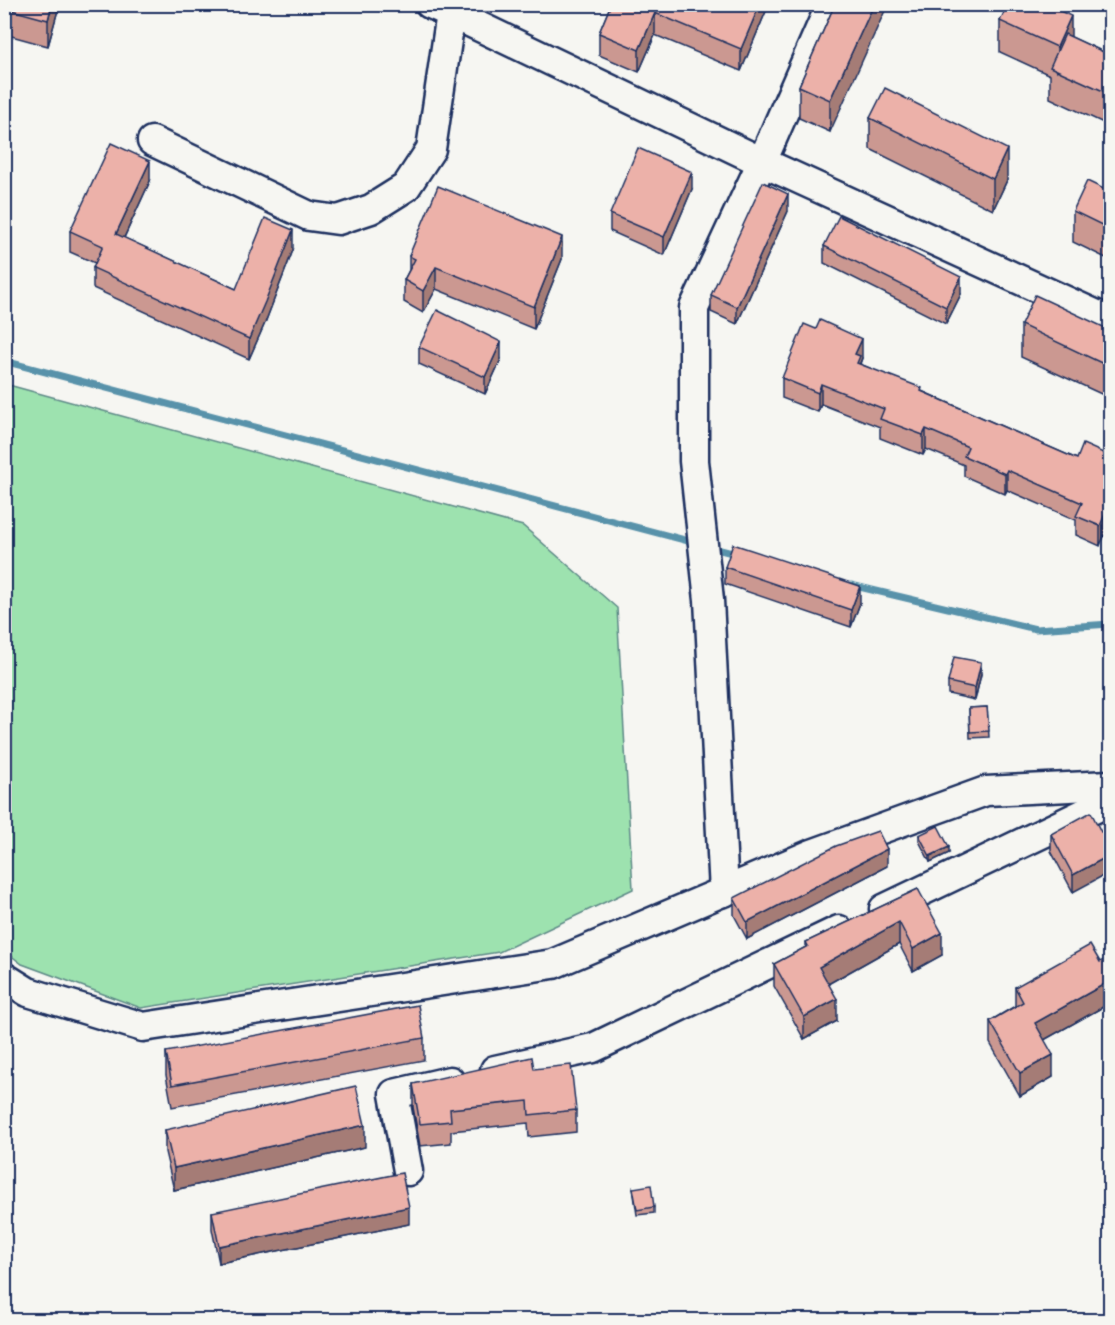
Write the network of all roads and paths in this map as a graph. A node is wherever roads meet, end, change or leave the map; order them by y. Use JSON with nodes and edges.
{"nodes":[{"id":1,"x":831,"y":4,"type":"edge"},
{"id":2,"x":441,"y":9,"type":"edge"},
{"id":3,"x":152,"y":141,"type":"dead end"},
{"id":4,"x":762,"y":162,"type":"junction"},
{"id":5,"x":1110,"y":321,"type":"edge"},
{"id":6,"x":1110,"y":785,"type":"edge"},
{"id":7,"x":1110,"y":801,"type":"edge"},
{"id":8,"x":724,"y":892,"type":"junction"},
{"id":9,"x":4,"y":977,"type":"edge"},
{"id":10,"x":408,"y":1171,"type":"dead end"}],
"edges":[{"from":1,"to":4,"type":"street"},
{"from":2,"to":3,"type":"street"},
{"from":2,"to":4,"type":"street"},
{"from":4,"to":5,"type":"street"},
{"from":4,"to":8,"type":"street"},
{"from":6,"to":8,"type":"street"},
{"from":7,"to":10,"type":"street"},
{"from":8,"to":9,"type":"street"}]}
